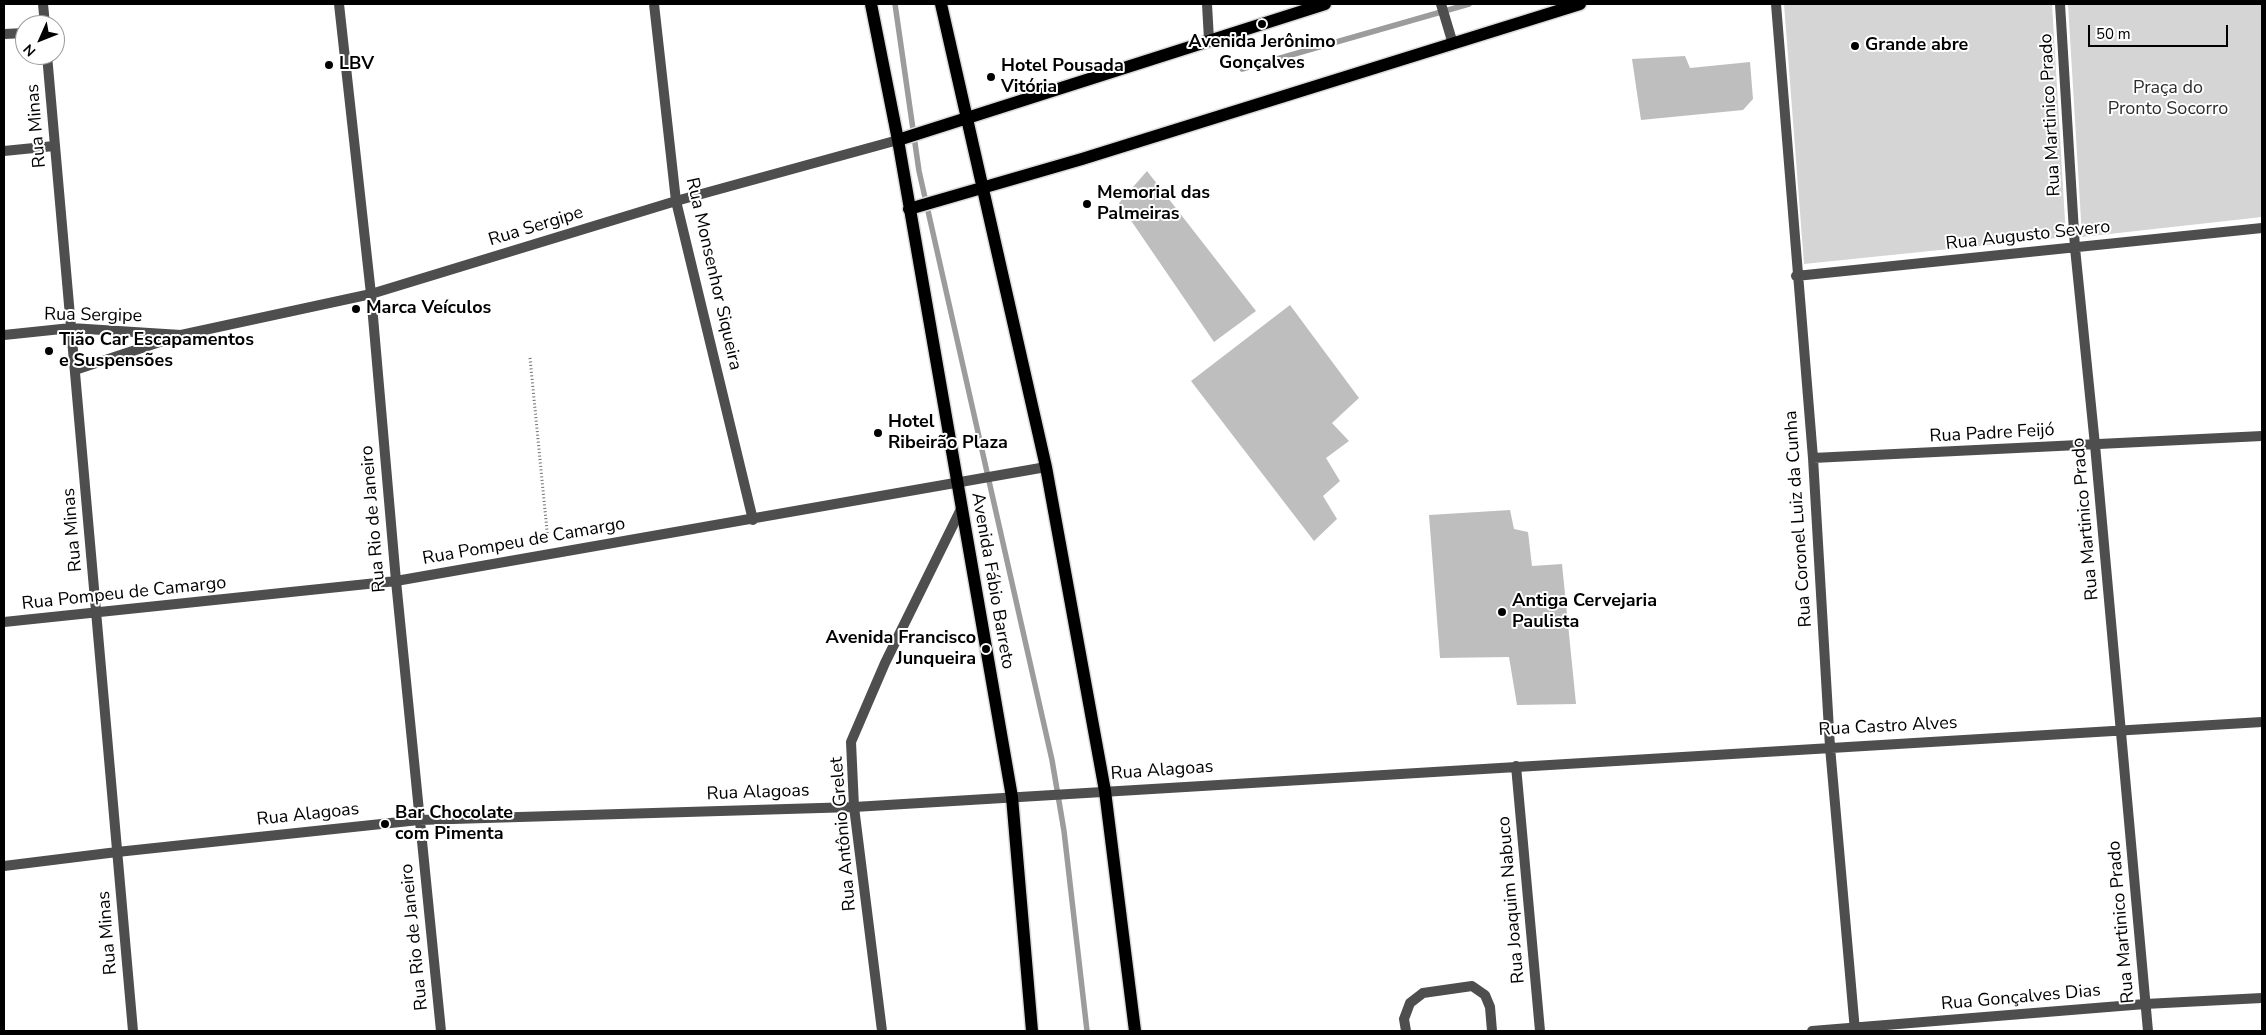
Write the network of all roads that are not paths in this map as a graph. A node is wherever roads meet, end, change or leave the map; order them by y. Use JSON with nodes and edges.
{"nodes":[{"id":1,"x":339,"y":4,"type":"edge"},
{"id":2,"x":654,"y":4,"type":"edge"},
{"id":3,"x":871,"y":4,"type":"edge"},
{"id":4,"x":941,"y":4,"type":"edge"},
{"id":5,"x":1207,"y":4,"type":"edge"},
{"id":6,"x":1325,"y":4,"type":"edge"},
{"id":7,"x":1441,"y":4,"type":"edge"},
{"id":8,"x":1580,"y":4,"type":"edge"},
{"id":9,"x":1776,"y":4,"type":"edge"},
{"id":10,"x":2060,"y":4,"type":"edge"},
{"id":11,"x":1209,"y":40,"type":"junction"},
{"id":12,"x":1453,"y":44,"type":"junction"},
{"id":13,"x":48,"y":65,"type":"edge"},
{"id":14,"x":968,"y":118,"type":"junction"},
{"id":15,"x":898,"y":140,"type":"junction"},
{"id":16,"x":54,"y":146,"type":"junction"},
{"id":17,"x":4,"y":151,"type":"edge"},
{"id":18,"x":984,"y":189,"type":"junction"},
{"id":19,"x":676,"y":201,"type":"junction"},
{"id":20,"x":910,"y":209,"type":"junction"},
{"id":21,"x":2262,"y":228,"type":"edge"},
{"id":22,"x":2075,"y":248,"type":"junction"},
{"id":23,"x":1796,"y":276,"type":"junction"},
{"id":24,"x":371,"y":294,"type":"junction"},
{"id":25,"x":70,"y":328,"type":"junction"},
{"id":26,"x":4,"y":335,"type":"edge"},
{"id":27,"x":181,"y":335,"type":"junction"},
{"id":28,"x":75,"y":370,"type":"junction"},
{"id":29,"x":2262,"y":436,"type":"edge"},
{"id":30,"x":2095,"y":446,"type":"junction"},
{"id":31,"x":1813,"y":458,"type":"junction"},
{"id":32,"x":1041,"y":468,"type":"junction"},
{"id":33,"x":958,"y":484,"type":"junction"},
{"id":34,"x":962,"y":507,"type":"junction"},
{"id":35,"x":753,"y":520,"type":"junction"},
{"id":36,"x":396,"y":581,"type":"junction"},
{"id":37,"x":96,"y":614,"type":"junction"},
{"id":38,"x":4,"y":622,"type":"edge"},
{"id":39,"x":2262,"y":722,"type":"edge"},
{"id":40,"x":2121,"y":730,"type":"junction"},
{"id":41,"x":1830,"y":747,"type":"junction"},
{"id":42,"x":1516,"y":766,"type":"junction"},
{"id":43,"x":1105,"y":791,"type":"junction"},
{"id":44,"x":1017,"y":797,"type":"junction"},
{"id":45,"x":854,"y":806,"type":"junction"},
{"id":46,"x":419,"y":820,"type":"junction"},
{"id":47,"x":117,"y":852,"type":"junction"},
{"id":48,"x":4,"y":866,"type":"edge"},
{"id":49,"x":2262,"y":998,"type":"edge"},
{"id":50,"x":2145,"y":1004,"type":"junction"},
{"id":51,"x":1855,"y":1030,"type":"edge"},
{"id":52,"x":133,"y":1031,"type":"edge"},
{"id":53,"x":441,"y":1031,"type":"edge"},
{"id":54,"x":882,"y":1031,"type":"edge"},
{"id":55,"x":1032,"y":1031,"type":"edge"},
{"id":56,"x":1135,"y":1031,"type":"edge"},
{"id":57,"x":1406,"y":1031,"type":"edge"},
{"id":58,"x":1492,"y":1031,"type":"edge"},
{"id":59,"x":1540,"y":1031,"type":"edge"},
{"id":60,"x":1812,"y":1031,"type":"edge"},
{"id":61,"x":2148,"y":1031,"type":"edge"}],
"edges":[{"from":1,"to":24,"type":"street","name":"Rua Rio de Janeiro"},
{"from":2,"to":19,"type":"street","name":"Rua Monsenhor Siqueira"},
{"from":3,"to":15,"type":"main road","name":"Avenida Fábio Barreto"},
{"from":4,"to":14,"type":"main road"},
{"from":5,"to":11,"type":"street"},
{"from":6,"to":11,"type":"main road"},
{"from":7,"to":12,"type":"street"},
{"from":8,"to":12,"type":"main road"},
{"from":9,"to":23,"type":"street","name":"Rua Coronel Luiz da Cunha"},
{"from":10,"to":22,"type":"street","name":"Rua Martinico Prado"},
{"from":11,"to":14,"type":"main road"},
{"from":12,"to":18,"type":"main road"},
{"from":13,"to":16,"type":"street","name":"Rua Minas"},
{"from":14,"to":15,"type":"main road"},
{"from":14,"to":18,"type":"main road"},
{"from":15,"to":19,"type":"street","name":"Rua Sergipe"},
{"from":15,"to":20,"type":"main road","name":"Avenida Fábio Barreto"},
{"from":16,"to":17,"type":"street"},
{"from":16,"to":25,"type":"street","name":"Rua Minas"},
{"from":18,"to":20,"type":"main road"},
{"from":18,"to":32,"type":"main road"},
{"from":19,"to":24,"type":"street","name":"Rua Sergipe"},
{"from":19,"to":35,"type":"street","name":"Rua Monsenhor Siqueira"},
{"from":20,"to":33,"type":"main road","name":"Avenida Fábio Barreto"},
{"from":21,"to":22,"type":"street","name":"Rua Augusto Severo"},
{"from":22,"to":23,"type":"street","name":"Rua Augusto Severo"},
{"from":22,"to":30,"type":"street","name":"Rua Martinico Prado"},
{"from":23,"to":31,"type":"street","name":"Rua Coronel Luiz da Cunha"},
{"from":24,"to":27,"type":"street","name":"Rua Sergipe"},
{"from":24,"to":36,"type":"street","name":"Rua Rio de Janeiro"},
{"from":25,"to":26,"type":"street","name":"Rua Sergipe"},
{"from":25,"to":27,"type":"street","name":"Rua Sergipe"},
{"from":25,"to":28,"type":"street","name":"Rua Minas"},
{"from":27,"to":28,"type":"street","name":"Rua Sergipe"},
{"from":28,"to":37,"type":"street","name":"Rua Minas"},
{"from":29,"to":30,"type":"street","name":"Rua Padre Feijó"},
{"from":30,"to":31,"type":"street","name":"Rua Padre Feijó"},
{"from":30,"to":40,"type":"street","name":"Rua Martinico Prado"},
{"from":31,"to":41,"type":"street","name":"Rua Coronel Luiz da Cunha"},
{"from":32,"to":33,"type":"street","name":"Rua Pompeu de Camargo"},
{"from":32,"to":43,"type":"main road"},
{"from":33,"to":34,"type":"main road","name":"Avenida Fábio Barreto"},
{"from":33,"to":35,"type":"street","name":"Rua Pompeu de Camargo"},
{"from":34,"to":44,"type":"main road","name":"Avenida Fábio Barreto"},
{"from":34,"to":45,"type":"street","name":"Rua Antônio Grelet"},
{"from":35,"to":36,"type":"street","name":"Rua Pompeu de Camargo"},
{"from":36,"to":37,"type":"street","name":"Rua Pompeu de Camargo"},
{"from":36,"to":46,"type":"street","name":"Rua Rio de Janeiro"},
{"from":37,"to":38,"type":"street","name":"Rua Pompeu de Camargo"},
{"from":37,"to":47,"type":"street","name":"Rua Minas"},
{"from":39,"to":40,"type":"street","name":"Rua Castro Alves"},
{"from":40,"to":41,"type":"street","name":"Rua Castro Alves"},
{"from":40,"to":50,"type":"street","name":"Rua Martinico Prado"},
{"from":41,"to":42,"type":"street","name":"Rua Castro Alves"},
{"from":41,"to":51,"type":"street","name":"Rua Coronel Luiz da Cunha"},
{"from":42,"to":43,"type":"street","name":"Rua Alagoas"},
{"from":42,"to":59,"type":"street","name":"Rua Joaquim Nabuco"},
{"from":43,"to":44,"type":"street","name":"Rua Alagoas"},
{"from":43,"to":56,"type":"main road"},
{"from":44,"to":45,"type":"street","name":"Rua Alagoas"},
{"from":44,"to":55,"type":"main road","name":"Avenida Fábio Barreto"},
{"from":45,"to":46,"type":"street","name":"Rua Alagoas"},
{"from":45,"to":54,"type":"street","name":"Rua Antônio Grelet"},
{"from":46,"to":47,"type":"street","name":"Rua Alagoas"},
{"from":46,"to":53,"type":"street","name":"Rua Rio de Janeiro"},
{"from":47,"to":48,"type":"street","name":"Rua Alagoas"},
{"from":47,"to":52,"type":"street","name":"Rua Minas"},
{"from":49,"to":50,"type":"street","name":"Rua Gonçalves Dias"},
{"from":50,"to":51,"type":"street","name":"Rua Gonçalves Dias"},
{"from":50,"to":61,"type":"street","name":"Rua Martinico Prado"},
{"from":51,"to":60,"type":"street","name":"Rua Gonçalves Dias"},
{"from":57,"to":58,"type":"street"}]}
